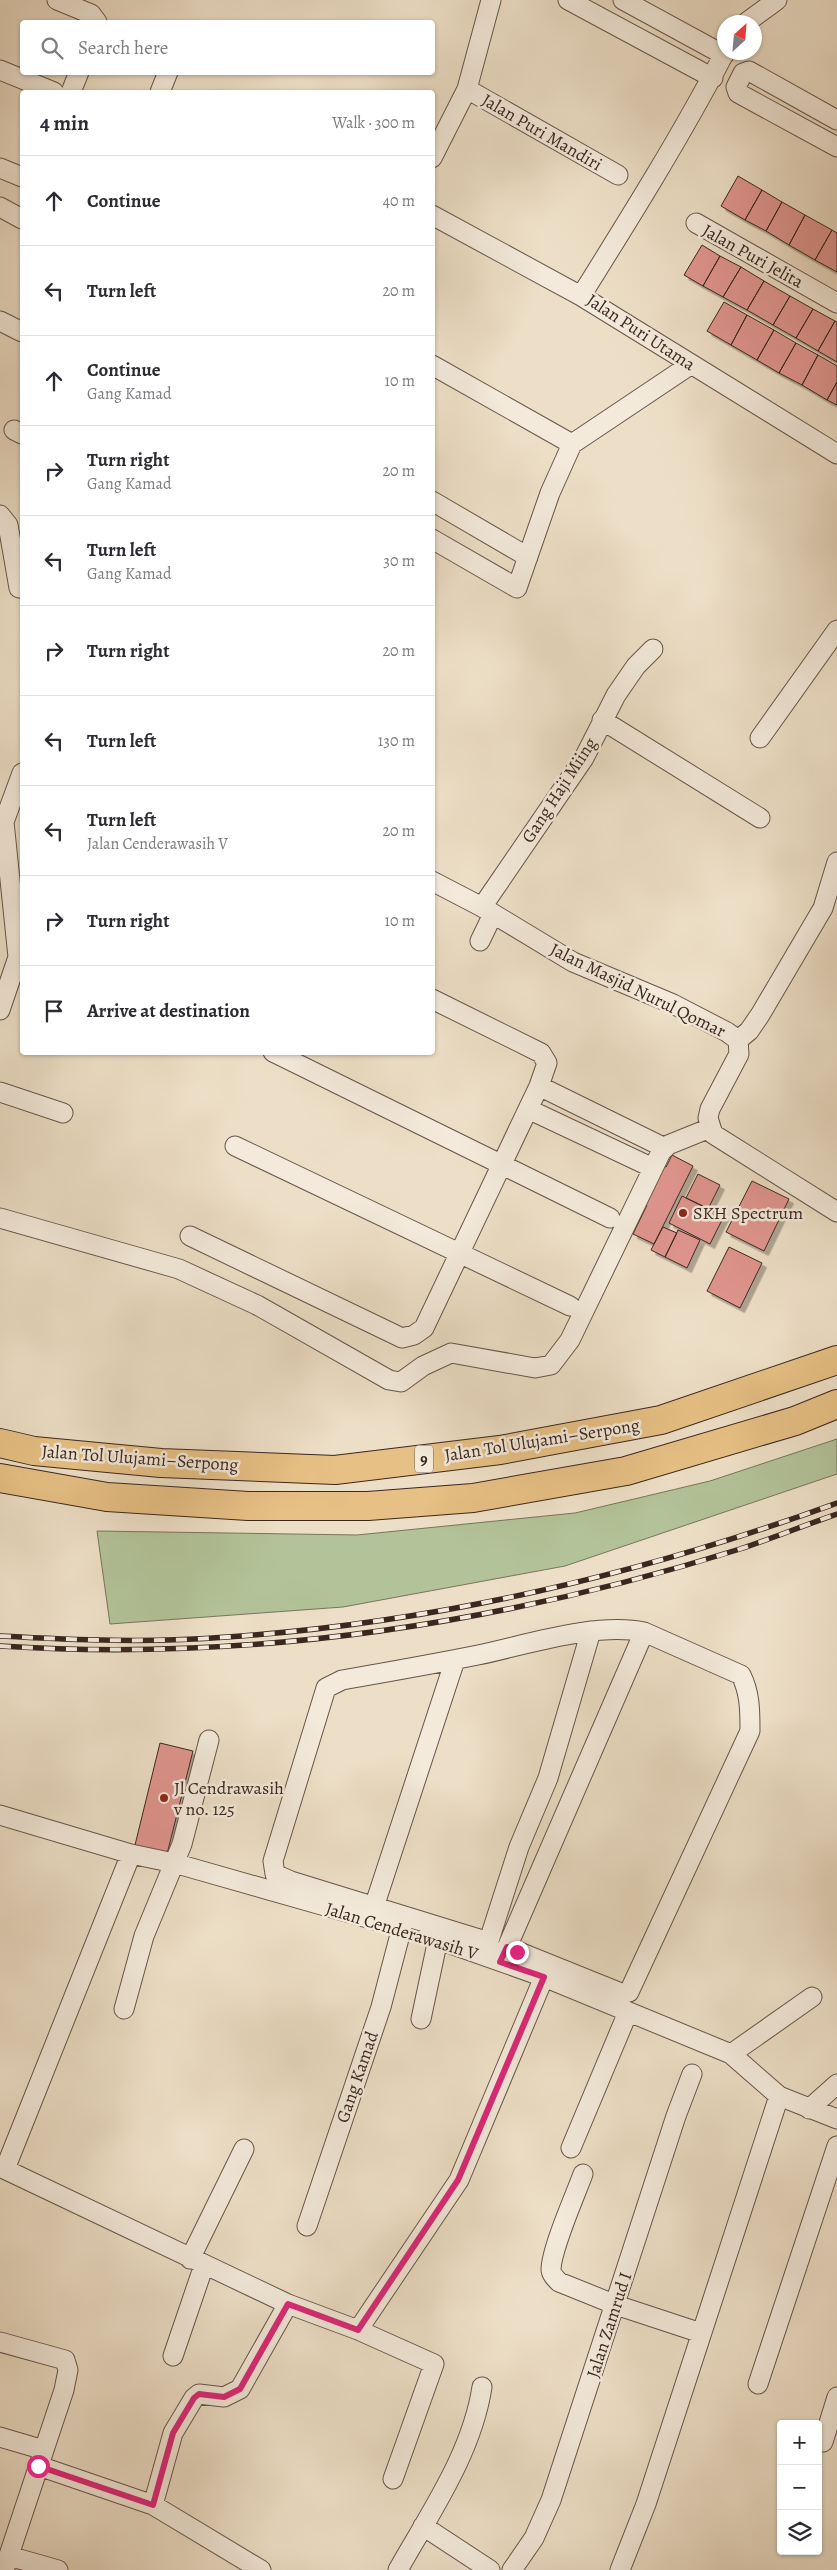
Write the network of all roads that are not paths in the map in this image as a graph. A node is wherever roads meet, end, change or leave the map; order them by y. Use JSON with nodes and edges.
{"nodes":[{"id":1,"x":57,"y":0,"type":"edge"},
{"id":2,"x":492,"y":0,"type":"edge"},
{"id":3,"x":568,"y":0,"type":"edge"},
{"id":4,"x":623,"y":0,"type":"edge"},
{"id":5,"x":777,"y":0,"type":"edge"},
{"id":6,"x":757,"y":15,"type":"edge"},
{"id":7,"x":96,"y":20,"type":"edge"},
{"id":8,"x":717,"y":50,"type":"edge"},
{"id":9,"x":722,"y":60,"type":"edge"},
{"id":10,"x":0,"y":70,"type":"edge"},
{"id":11,"x":77,"y":75,"type":"edge"},
{"id":12,"x":167,"y":75,"type":"edge"},
{"id":13,"x":713,"y":78,"type":"junction"},
{"id":14,"x":466,"y":88,"type":"junction"},
{"id":15,"x":49,"y":90,"type":"edge"},
{"id":16,"x":71,"y":90,"type":"edge"},
{"id":17,"x":161,"y":90,"type":"edge"},
{"id":18,"x":837,"y":120,"type":"edge"},
{"id":19,"x":837,"y":147,"type":"edge"},
{"id":20,"x":435,"y":152,"type":"edge"},
{"id":21,"x":0,"y":168,"type":"edge"},
{"id":22,"x":618,"y":175,"type":"dead end"},
{"id":23,"x":20,"y":176,"type":"edge"},
{"id":24,"x":0,"y":207,"type":"edge"},
{"id":25,"x":435,"y":217,"type":"edge"},
{"id":26,"x":20,"y":218,"type":"edge"},
{"id":27,"x":696,"y":223,"type":"dead end"},
{"id":28,"x":580,"y":296,"type":"junction"},
{"id":29,"x":837,"y":303,"type":"edge"},
{"id":30,"x":0,"y":321,"type":"edge"},
{"id":31,"x":20,"y":331,"type":"edge"},
{"id":32,"x":690,"y":365,"type":"junction"},
{"id":33,"x":435,"y":367,"type":"edge"},
{"id":34,"x":572,"y":444,"type":"junction"},
{"id":35,"x":837,"y":454,"type":"edge"},
{"id":36,"x":435,"y":503,"type":"edge"},
{"id":37,"x":0,"y":514,"type":"edge"},
{"id":38,"x":435,"y":541,"type":"edge"},
{"id":39,"x":528,"y":557,"type":"junction"},
{"id":40,"x":18,"y":588,"type":"dead end"},
{"id":41,"x":837,"y":630,"type":"edge"},
{"id":42,"x":653,"y":649,"type":"dead end"},
{"id":43,"x":602,"y":720,"type":"junction"},
{"id":44,"x":760,"y":738,"type":"dead end"},
{"id":45,"x":20,"y":778,"type":"edge"},
{"id":46,"x":760,"y":818,"type":"dead end"},
{"id":47,"x":2,"y":821,"type":"edge"},
{"id":48,"x":837,"y":862,"type":"edge"},
{"id":49,"x":435,"y":883,"type":"edge"},
{"id":50,"x":488,"y":910,"type":"junction"},
{"id":51,"x":480,"y":941,"type":"dead end"},
{"id":52,"x":435,"y":1000,"type":"edge"},
{"id":53,"x":0,"y":1010,"type":"edge"},
{"id":54,"x":738,"y":1040,"type":"junction"},
{"id":55,"x":279,"y":1055,"type":"edge"},
{"id":56,"x":539,"y":1086,"type":"junction"},
{"id":57,"x":0,"y":1092,"type":"edge"},
{"id":58,"x":528,"y":1109,"type":"junction"},
{"id":59,"x":63,"y":1113,"type":"dead end"},
{"id":60,"x":710,"y":1128,"type":"junction"},
{"id":61,"x":235,"y":1146,"type":"dead end"},
{"id":62,"x":665,"y":1148,"type":"junction"},
{"id":63,"x":501,"y":1165,"type":"junction"},
{"id":64,"x":653,"y":1168,"type":"junction"},
{"id":65,"x":837,"y":1212,"type":"edge"},
{"id":66,"x":0,"y":1218,"type":"edge"},
{"id":67,"x":610,"y":1218,"type":"dead end"},
{"id":68,"x":190,"y":1236,"type":"dead end"},
{"id":69,"x":459,"y":1253,"type":"junction"},
{"id":70,"x":570,"y":1306,"type":"dead end"},
{"id":71,"x":837,"y":1360,"type":"edge"},
{"id":72,"x":837,"y":1404,"type":"edge"},
{"id":73,"x":0,"y":1443,"type":"edge"},
{"id":74,"x":0,"y":1478,"type":"edge"},
{"id":75,"x":591,"y":1631,"type":"junction"},
{"id":76,"x":644,"y":1632,"type":"junction"},
{"id":77,"x":455,"y":1660,"type":"junction"},
{"id":78,"x":209,"y":1740,"type":"dead end"},
{"id":79,"x":548,"y":1778,"type":"junction"},
{"id":80,"x":577,"y":1790,"type":"junction"},
{"id":81,"x":0,"y":1815,"type":"edge"},
{"id":82,"x":131,"y":1854,"type":"junction"},
{"id":83,"x":174,"y":1863,"type":"junction"},
{"id":84,"x":510,"y":1882,"type":"junction"},
{"id":85,"x":531,"y":1890,"type":"junction"},
{"id":86,"x":374,"y":1907,"type":"junction"},
{"id":87,"x":402,"y":1927,"type":"junction"},
{"id":88,"x":438,"y":1939,"type":"junction"},
{"id":89,"x":495,"y":1952,"type":"junction"},
{"id":90,"x":544,"y":1977,"type":"junction"},
{"id":91,"x":812,"y":1997,"type":"dead end"},
{"id":92,"x":124,"y":2009,"type":"dead end"},
{"id":93,"x":628,"y":2012,"type":"junction"},
{"id":94,"x":420,"y":2019,"type":"dead end"},
{"id":95,"x":731,"y":2054,"type":"junction"},
{"id":96,"x":692,"y":2074,"type":"dead end"},
{"id":97,"x":837,"y":2084,"type":"edge"},
{"id":98,"x":779,"y":2096,"type":"junction"},
{"id":99,"x":809,"y":2109,"type":"junction"},
{"id":100,"x":837,"y":2118,"type":"edge"},
{"id":101,"x":837,"y":2146,"type":"edge"},
{"id":102,"x":571,"y":2148,"type":"dead end"},
{"id":103,"x":244,"y":2149,"type":"dead end"},
{"id":104,"x":2,"y":2168,"type":"edge"},
{"id":105,"x":583,"y":2174,"type":"dead end"},
{"id":106,"x":307,"y":2226,"type":"dead end"},
{"id":107,"x":197,"y":2262,"type":"junction"},
{"id":108,"x":288,"y":2304,"type":"junction"},
{"id":109,"x":616,"y":2305,"type":"junction"},
{"id":110,"x":358,"y":2330,"type":"junction"},
{"id":111,"x":701,"y":2333,"type":"junction"},
{"id":112,"x":0,"y":2342,"type":"edge"},
{"id":113,"x":173,"y":2356,"type":"dead end"},
{"id":114,"x":758,"y":2384,"type":"dead end"},
{"id":115,"x":482,"y":2387,"type":"dead end"},
{"id":116,"x":837,"y":2397,"type":"edge"},
{"id":117,"x":0,"y":2437,"type":"edge"},
{"id":118,"x":823,"y":2442,"type":"dead end"},
{"id":119,"x":41,"y":2458,"type":"junction"},
{"id":120,"x":393,"y":2479,"type":"dead end"},
{"id":121,"x":153,"y":2505,"type":"junction"},
{"id":122,"x":423,"y":2526,"type":"junction"},
{"id":123,"x":7,"y":2551,"type":"edge"},
{"id":124,"x":58,"y":2570,"type":"edge"},
{"id":125,"x":261,"y":2570,"type":"edge"},
{"id":126,"x":398,"y":2570,"type":"edge"},
{"id":127,"x":490,"y":2570,"type":"edge"},
{"id":128,"x":512,"y":2570,"type":"edge"},
{"id":129,"x":620,"y":2570,"type":"edge"}],
"edges":[{"from":1,"to":7,"type":"street"},
{"from":2,"to":14,"type":"street"},
{"from":3,"to":13,"type":"street"},
{"from":4,"to":8,"type":"street"},
{"from":5,"to":6,"type":"street"},
{"from":9,"to":13,"type":"street","name":"Jalan Puri Utama"},
{"from":10,"to":15,"type":"street"},
{"from":11,"to":16,"type":"street"},
{"from":12,"to":17,"type":"street"},
{"from":13,"to":28,"type":"street","name":"Jalan Puri Utama"},
{"from":14,"to":20,"type":"street"},
{"from":14,"to":22,"type":"street","name":"Jalan Puri Mandiri"},
{"from":18,"to":19,"type":"street"},
{"from":21,"to":23,"type":"street"},
{"from":24,"to":26,"type":"street"},
{"from":25,"to":28,"type":"street"},
{"from":27,"to":29,"type":"street","name":"Jalan Puri Jelita"},
{"from":28,"to":32,"type":"street","name":"Jalan Puri Utama"},
{"from":30,"to":31,"type":"street"},
{"from":32,"to":34,"type":"street"},
{"from":32,"to":35,"type":"street","name":"Jalan Puri Utama"},
{"from":33,"to":34,"type":"street"},
{"from":34,"to":39,"type":"street"},
{"from":36,"to":39,"type":"street"},
{"from":37,"to":40,"type":"street"},
{"from":38,"to":39,"type":"street"},
{"from":41,"to":44,"type":"street"},
{"from":42,"to":43,"type":"street","name":"Gang Haji Miing"},
{"from":43,"to":46,"type":"street"},
{"from":43,"to":50,"type":"street","name":"Gang Haji Miing"},
{"from":45,"to":47,"type":"street"},
{"from":47,"to":53,"type":"street"},
{"from":48,"to":54,"type":"street"},
{"from":49,"to":50,"type":"street","name":"Jalan Masjid Nurul Qomar"},
{"from":50,"to":51,"type":"street","name":"Gang Haji Miing"},
{"from":50,"to":54,"type":"street","name":"Jalan Masjid Nurul Qomar"},
{"from":52,"to":56,"type":"street"},
{"from":54,"to":60,"type":"street"},
{"from":55,"to":63,"type":"street"},
{"from":56,"to":58,"type":"street"},
{"from":56,"to":62,"type":"street"},
{"from":57,"to":59,"type":"street"},
{"from":58,"to":63,"type":"street"},
{"from":58,"to":64,"type":"street"},
{"from":60,"to":62,"type":"street"},
{"from":60,"to":65,"type":"street"},
{"from":61,"to":69,"type":"street"},
{"from":62,"to":64,"type":"street"},
{"from":63,"to":67,"type":"street"},
{"from":63,"to":69,"type":"street"},
{"from":64,"to":66,"type":"street"},
{"from":68,"to":69,"type":"street"},
{"from":69,"to":70,"type":"street"},
{"from":71,"to":73,"type":"highway","name":"Jalan Tol Ulujami–Serpong","number":"9"},
{"from":72,"to":74,"type":"highway","name":"Jalan Tol Ulujami–Serpong"},
{"from":75,"to":76,"type":"street"},
{"from":75,"to":77,"type":"street"},
{"from":75,"to":79,"type":"street"},
{"from":76,"to":80,"type":"street"},
{"from":76,"to":89,"type":"street"},
{"from":77,"to":86,"type":"street"},
{"from":77,"to":86,"type":"street"},
{"from":78,"to":83,"type":"street"},
{"from":79,"to":80,"type":"street"},
{"from":79,"to":84,"type":"street"},
{"from":80,"to":85,"type":"street"},
{"from":81,"to":82,"type":"street","name":"Jalan Cenderawasih V"},
{"from":82,"to":83,"type":"street","name":"Jalan Cenderawasih V"},
{"from":82,"to":104,"type":"street"},
{"from":83,"to":87,"type":"street","name":"Jalan Cenderawasih V"},
{"from":83,"to":92,"type":"street"},
{"from":84,"to":85,"type":"street"},
{"from":84,"to":89,"type":"street"},
{"from":85,"to":89,"type":"street"},
{"from":86,"to":89,"type":"street"},
{"from":87,"to":88,"type":"street","name":"Jalan Cenderawasih V"},
{"from":87,"to":106,"type":"street","name":"Gang Kamad"},
{"from":88,"to":89,"type":"street","name":"Jalan Cenderawasih V"},
{"from":88,"to":94,"type":"street"},
{"from":89,"to":90,"type":"street","name":"Jalan Cenderawasih V"},
{"from":90,"to":93,"type":"street","name":"Jalan Cenderawasih V"},
{"from":90,"to":110,"type":"street"},
{"from":91,"to":95,"type":"street"},
{"from":93,"to":95,"type":"street","name":"Jalan Cenderawasih V"},
{"from":93,"to":102,"type":"street"},
{"from":95,"to":98,"type":"street","name":"Jalan Cenderawasih V"},
{"from":96,"to":109,"type":"street","name":"Jalan Zamrud I"},
{"from":97,"to":99,"type":"street"},
{"from":98,"to":99,"type":"street","name":"Jalan Cenderawasih V"},
{"from":98,"to":111,"type":"street"},
{"from":99,"to":100,"type":"street","name":"Jalan Cenderawasih V"},
{"from":101,"to":114,"type":"street"},
{"from":103,"to":107,"type":"street"},
{"from":104,"to":107,"type":"street"},
{"from":105,"to":109,"type":"street"},
{"from":107,"to":108,"type":"street"},
{"from":107,"to":113,"type":"street"},
{"from":108,"to":110,"type":"street"},
{"from":108,"to":121,"type":"street"},
{"from":109,"to":111,"type":"street"},
{"from":109,"to":128,"type":"street","name":"Jalan Zamrud I"},
{"from":110,"to":120,"type":"street"},
{"from":111,"to":129,"type":"street"},
{"from":112,"to":119,"type":"street"},
{"from":115,"to":122,"type":"street"},
{"from":116,"to":118,"type":"street"},
{"from":117,"to":119,"type":"street"},
{"from":119,"to":121,"type":"street"},
{"from":119,"to":123,"type":"street"},
{"from":121,"to":125,"type":"street"},
{"from":122,"to":126,"type":"street"},
{"from":122,"to":127,"type":"street"},
{"from":123,"to":124,"type":"street"}]}
